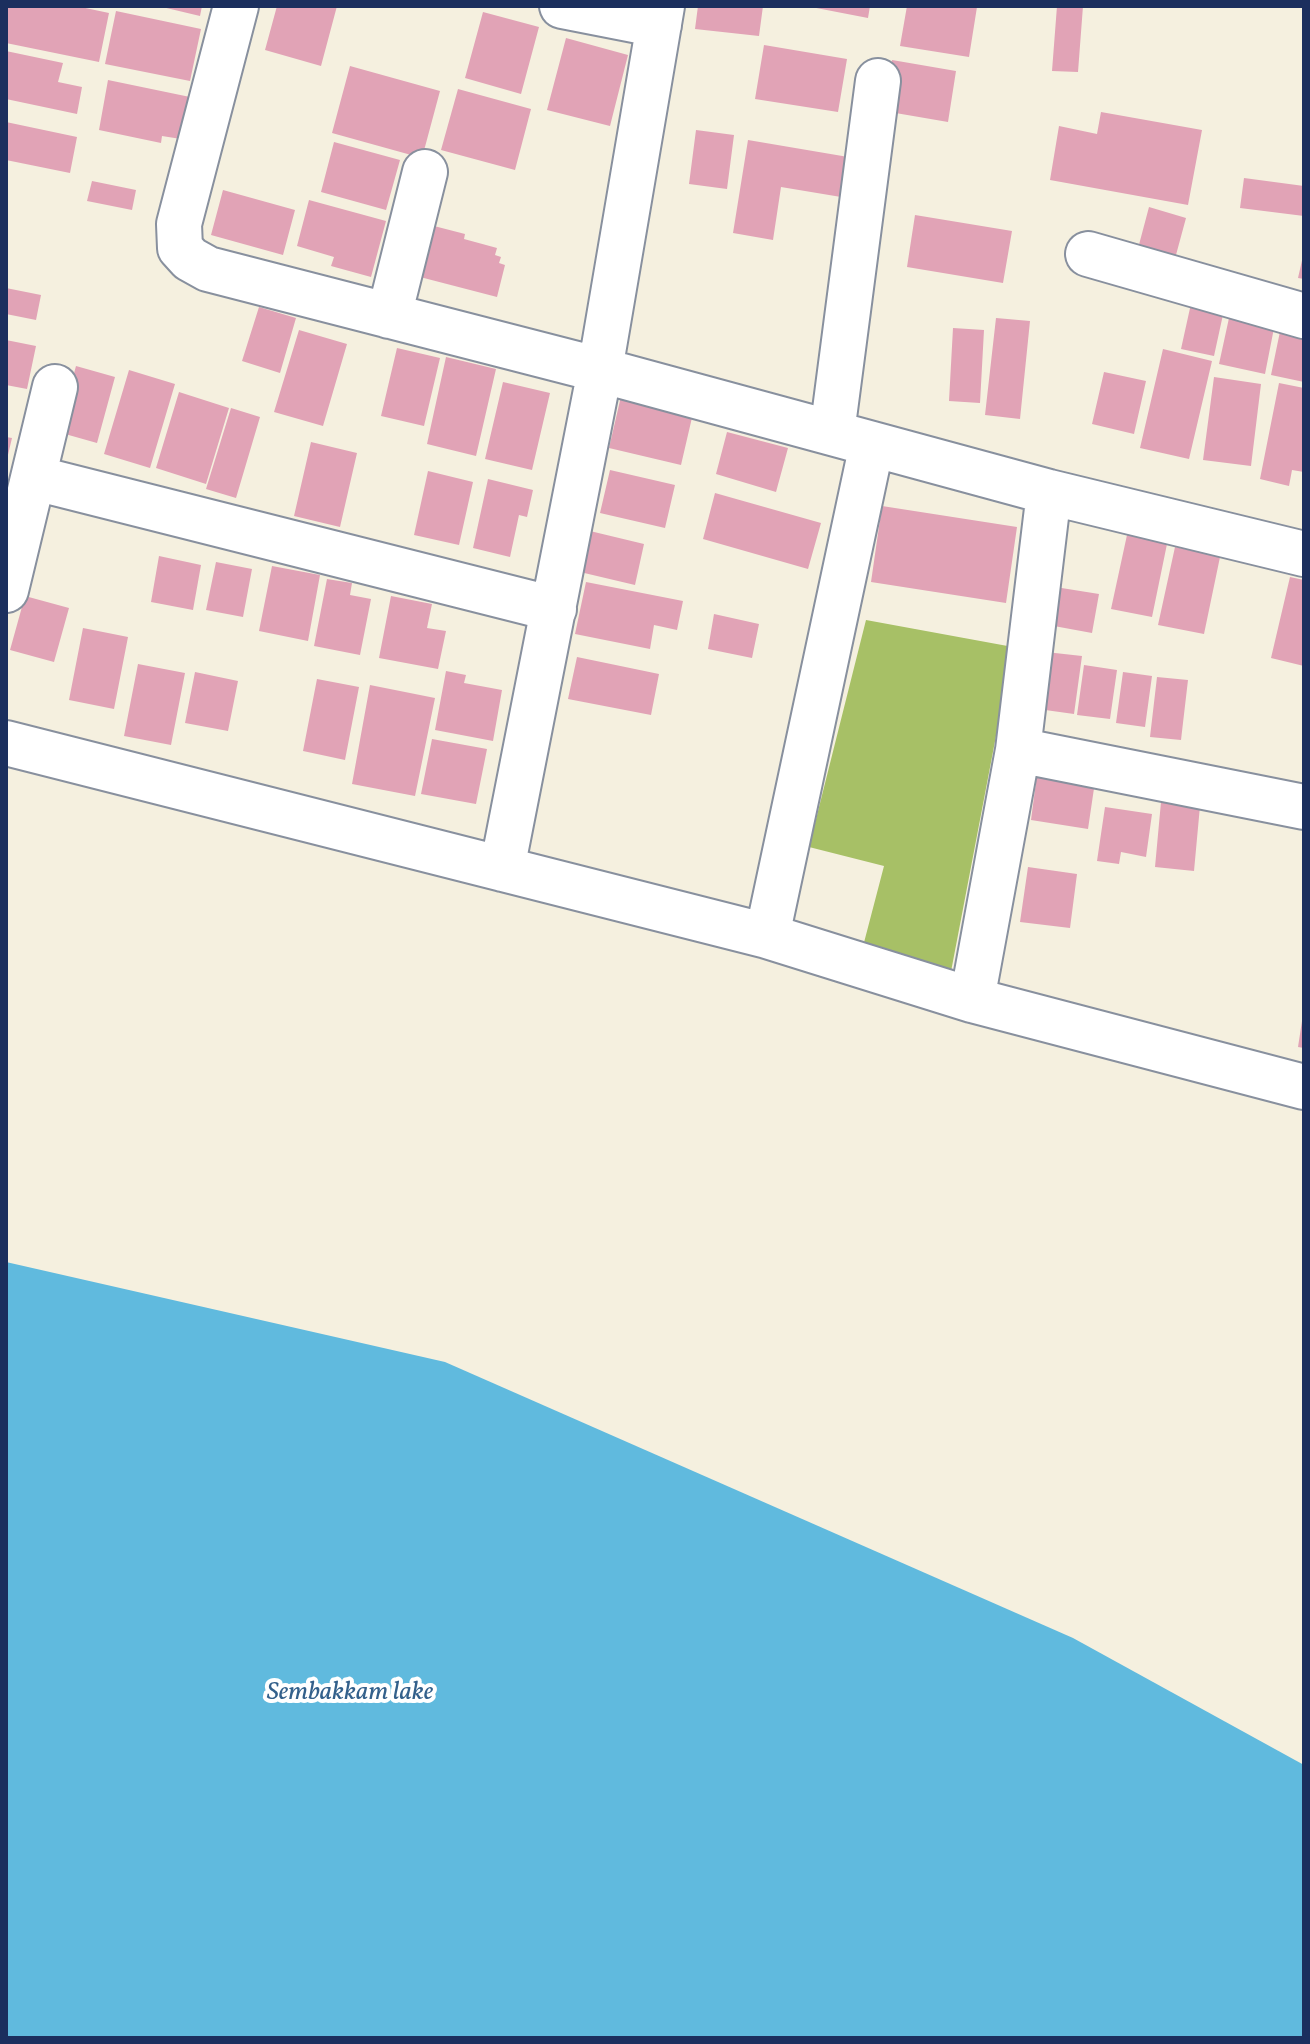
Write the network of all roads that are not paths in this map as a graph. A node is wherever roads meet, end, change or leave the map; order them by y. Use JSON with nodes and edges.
{"nodes":[{"id":1,"x":236,"y":6,"type":"edge"},
{"id":2,"x":562,"y":6,"type":"edge"},
{"id":3,"x":661,"y":15,"type":"edge"},
{"id":4,"x":878,"y":81,"type":"dead end"},
{"id":5,"x":425,"y":172,"type":"dead end"},
{"id":6,"x":1088,"y":254,"type":"dead end"},
{"id":7,"x":389,"y":316,"type":"junction"},
{"id":8,"x":1304,"y":316,"type":"edge"},
{"id":9,"x":600,"y":370,"type":"junction"},
{"id":10,"x":55,"y":387,"type":"dead end"},
{"id":11,"x":852,"y":439,"type":"junction"},
{"id":12,"x":35,"y":478,"type":"junction"},
{"id":13,"x":1049,"y":492,"type":"junction"},
{"id":14,"x":1304,"y":554,"type":"edge"},
{"id":15,"x":6,"y":590,"type":"edge"},
{"id":16,"x":554,"y":609,"type":"junction"},
{"id":17,"x":6,"y":743,"type":"edge"},
{"id":18,"x":1018,"y":750,"type":"junction"},
{"id":19,"x":1304,"y":807,"type":"edge"},
{"id":20,"x":502,"y":869,"type":"junction"},
{"id":21,"x":767,"y":936,"type":"junction"},
{"id":22,"x":972,"y":1000,"type":"junction"},
{"id":23,"x":1304,"y":1087,"type":"edge"}],
"edges":[{"from":1,"to":7,"type":"street"},
{"from":2,"to":3,"type":"street"},
{"from":3,"to":9,"type":"street"},
{"from":4,"to":11,"type":"street"},
{"from":5,"to":7,"type":"street"},
{"from":6,"to":8,"type":"street"},
{"from":7,"to":9,"type":"street"},
{"from":9,"to":11,"type":"street"},
{"from":9,"to":16,"type":"street"},
{"from":10,"to":12,"type":"street"},
{"from":11,"to":13,"type":"street"},
{"from":11,"to":21,"type":"street"},
{"from":12,"to":15,"type":"street"},
{"from":12,"to":16,"type":"street"},
{"from":13,"to":14,"type":"street"},
{"from":13,"to":18,"type":"street"},
{"from":16,"to":20,"type":"street"},
{"from":17,"to":20,"type":"street"},
{"from":18,"to":19,"type":"street"},
{"from":18,"to":22,"type":"street"},
{"from":20,"to":21,"type":"street"},
{"from":21,"to":22,"type":"street"},
{"from":22,"to":23,"type":"street"}]}
